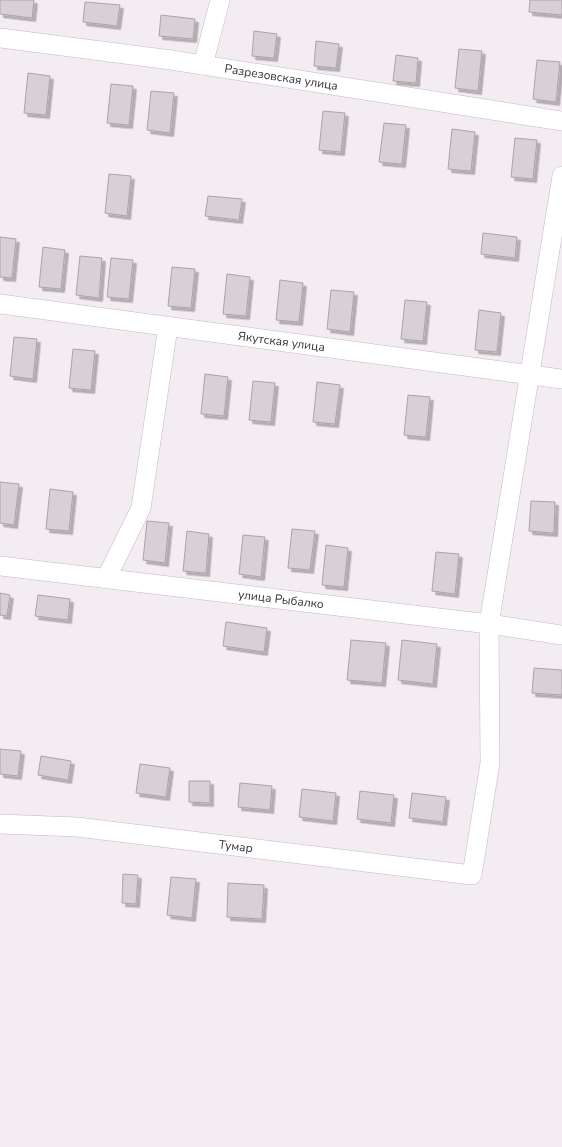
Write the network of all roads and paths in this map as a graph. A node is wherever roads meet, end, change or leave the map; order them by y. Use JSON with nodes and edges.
{"nodes":[{"id":1,"x":220,"y":0,"type":"edge"},
{"id":2,"x":0,"y":38,"type":"edge"},
{"id":3,"x":203,"y":65,"type":"junction"},
{"id":4,"x":562,"y":121,"type":"edge"},
{"id":5,"x":562,"y":176,"type":"edge"},
{"id":6,"x":0,"y":304,"type":"edge"},
{"id":7,"x":168,"y":327,"type":"junction"},
{"id":8,"x":529,"y":375,"type":"junction"},
{"id":9,"x":562,"y":379,"type":"edge"},
{"id":10,"x":0,"y":566,"type":"edge"},
{"id":11,"x":106,"y":579,"type":"junction"},
{"id":12,"x":489,"y":624,"type":"junction"},
{"id":13,"x":562,"y":635,"type":"edge"},
{"id":14,"x":0,"y":824,"type":"edge"}],
"edges":[{"from":1,"to":3,"type":"street"},
{"from":2,"to":3,"type":"street","name":"Разрезовская улица"},
{"from":3,"to":4,"type":"street","name":"Разрезовская улица"},
{"from":5,"to":8,"type":"street"},
{"from":6,"to":7,"type":"street","name":"Якутская улица"},
{"from":7,"to":8,"type":"street","name":"Якутская улица"},
{"from":7,"to":11,"type":"street"},
{"from":8,"to":9,"type":"street","name":"Якутская улица"},
{"from":8,"to":12,"type":"street"},
{"from":10,"to":11,"type":"street","name":"улица Рыбалко"},
{"from":11,"to":12,"type":"street","name":"улица Рыбалко"},
{"from":12,"to":13,"type":"street","name":"улица Рыбалко"},
{"from":12,"to":14,"type":"street","name":"Тумар"}]}
